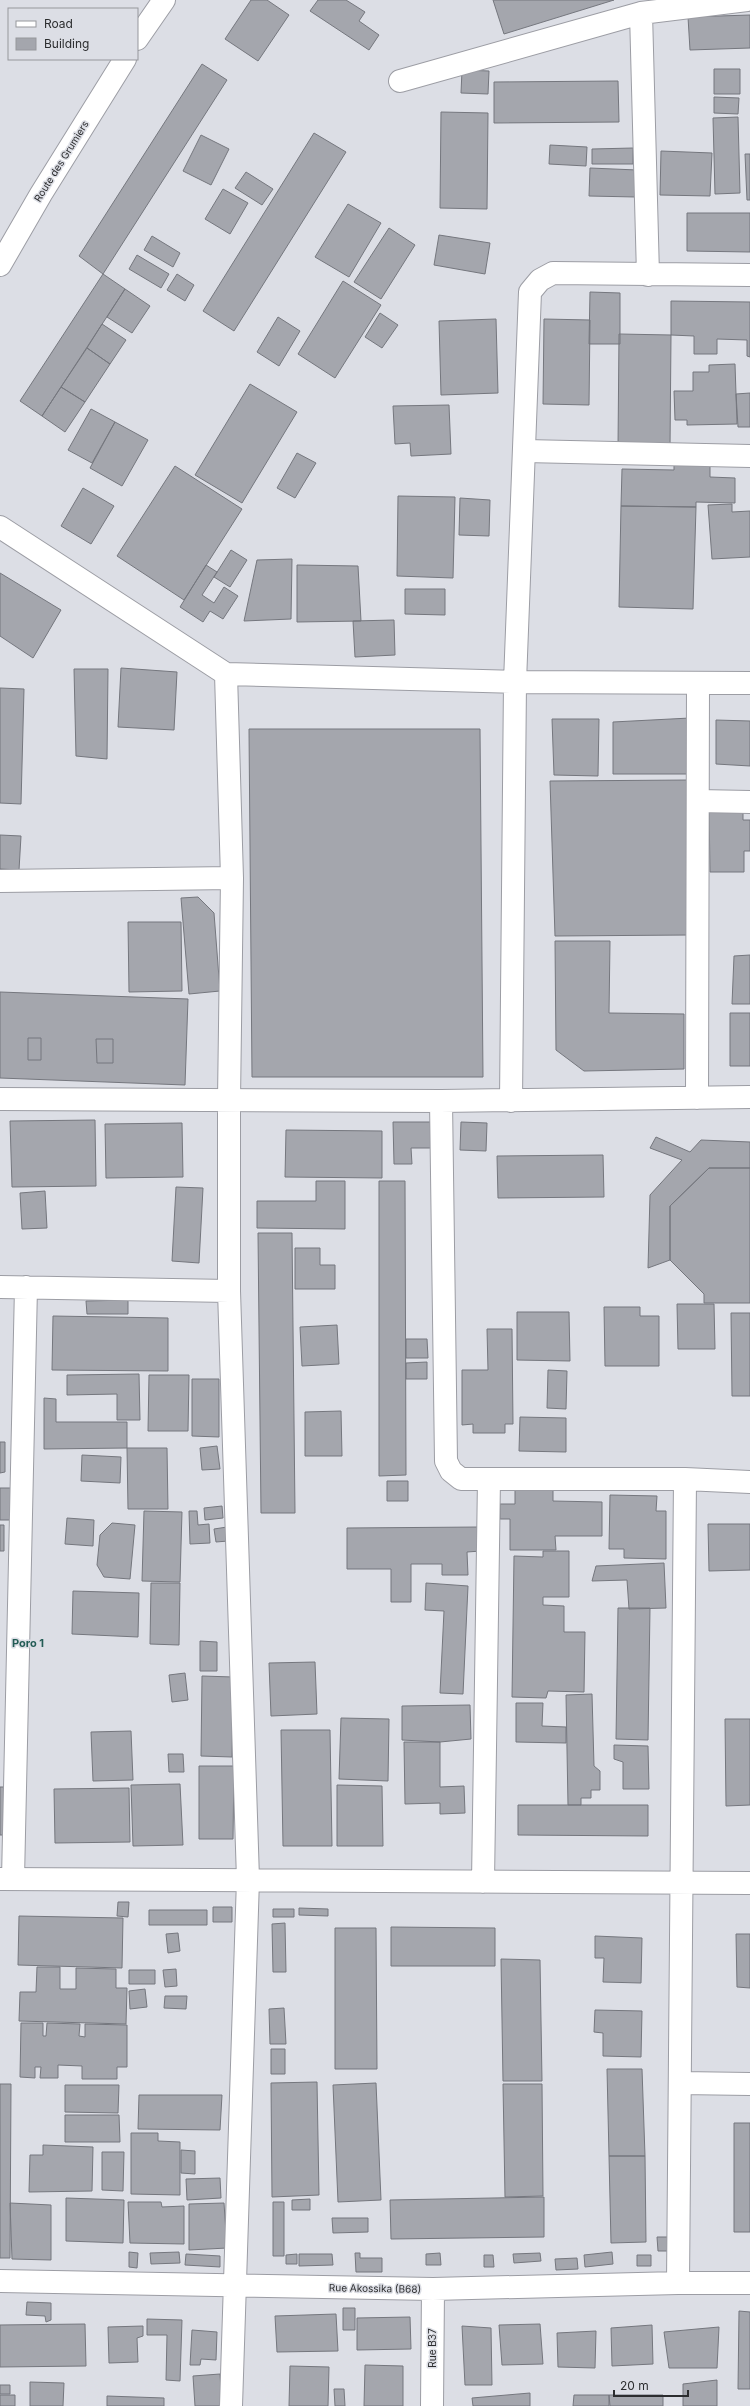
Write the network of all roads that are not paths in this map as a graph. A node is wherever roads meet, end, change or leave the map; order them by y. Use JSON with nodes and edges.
{"nodes":[{"id":1,"x":164,"y":0,"type":"edge"},
{"id":2,"x":747,"y":0,"type":"edge"},
{"id":3,"x":641,"y":14,"type":"junction"},
{"id":4,"x":138,"y":39,"type":"edge"},
{"id":5,"x":124,"y":60,"type":"edge"},
{"id":6,"x":400,"y":81,"type":"dead end"},
{"id":7,"x":0,"y":265,"type":"edge"},
{"id":8,"x":648,"y":275,"type":"junction"},
{"id":9,"x":750,"y":275,"type":"edge"},
{"id":10,"x":525,"y":451,"type":"junction"},
{"id":11,"x":750,"y":456,"type":"edge"},
{"id":12,"x":0,"y":527,"type":"edge"},
{"id":13,"x":226,"y":674,"type":"junction"},
{"id":14,"x":515,"y":682,"type":"junction"},
{"id":15,"x":698,"y":683,"type":"junction"},
{"id":16,"x":750,"y":683,"type":"edge"},
{"id":17,"x":698,"y":801,"type":"junction"},
{"id":18,"x":750,"y":802,"type":"edge"},
{"id":19,"x":232,"y":878,"type":"junction"},
{"id":20,"x":0,"y":881,"type":"edge"},
{"id":21,"x":750,"y":1097,"type":"edge"},
{"id":22,"x":696,"y":1098,"type":"junction"},
{"id":23,"x":0,"y":1099,"type":"edge"},
{"id":24,"x":228,"y":1100,"type":"junction"},
{"id":25,"x":512,"y":1101,"type":"junction"},
{"id":26,"x":442,"y":1102,"type":"junction"},
{"id":27,"x":0,"y":1287,"type":"edge"},
{"id":28,"x":26,"y":1287,"type":"junction"},
{"id":29,"x":229,"y":1291,"type":"junction"},
{"id":30,"x":489,"y":1479,"type":"junction"},
{"id":31,"x":685,"y":1479,"type":"junction"},
{"id":32,"x":750,"y":1482,"type":"edge"},
{"id":33,"x":8,"y":1671,"type":"edge"},
{"id":34,"x":6,"y":1879,"type":"edge"},
{"id":35,"x":248,"y":1880,"type":"junction"},
{"id":36,"x":483,"y":1882,"type":"junction"},
{"id":37,"x":750,"y":1883,"type":"edge"},
{"id":38,"x":681,"y":1884,"type":"junction"},
{"id":39,"x":681,"y":2083,"type":"junction"},
{"id":40,"x":750,"y":2084,"type":"edge"},
{"id":41,"x":0,"y":2281,"type":"edge"},
{"id":42,"x":678,"y":2282,"type":"junction"},
{"id":43,"x":750,"y":2283,"type":"edge"},
{"id":44,"x":234,"y":2285,"type":"junction"},
{"id":45,"x":433,"y":2289,"type":"junction"},
{"id":46,"x":231,"y":2406,"type":"edge"},
{"id":47,"x":432,"y":2406,"type":"edge"}],
"edges":[{"from":1,"to":4,"type":"street"},
{"from":2,"to":3,"type":"street"},
{"from":3,"to":6,"type":"street"},
{"from":3,"to":8,"type":"street"},
{"from":5,"to":7,"type":"street","name":"Route des Grumiers"},
{"from":8,"to":9,"type":"street"},
{"from":8,"to":10,"type":"street"},
{"from":10,"to":11,"type":"street"},
{"from":10,"to":14,"type":"street"},
{"from":12,"to":13,"type":"street"},
{"from":13,"to":14,"type":"street"},
{"from":13,"to":19,"type":"street"},
{"from":14,"to":15,"type":"street"},
{"from":14,"to":25,"type":"street"},
{"from":15,"to":16,"type":"street"},
{"from":15,"to":17,"type":"street"},
{"from":17,"to":18,"type":"street"},
{"from":17,"to":22,"type":"street"},
{"from":19,"to":20,"type":"street"},
{"from":19,"to":24,"type":"street"},
{"from":21,"to":22,"type":"street"},
{"from":22,"to":25,"type":"street"},
{"from":23,"to":24,"type":"street"},
{"from":24,"to":26,"type":"street"},
{"from":24,"to":29,"type":"street"},
{"from":25,"to":26,"type":"street"},
{"from":26,"to":30,"type":"street"},
{"from":27,"to":28,"type":"street"},
{"from":28,"to":29,"type":"street"},
{"from":28,"to":33,"type":"street"},
{"from":29,"to":35,"type":"street"},
{"from":30,"to":31,"type":"street"},
{"from":30,"to":36,"type":"street"},
{"from":31,"to":32,"type":"street"},
{"from":31,"to":38,"type":"street"},
{"from":33,"to":34,"type":"street"},
{"from":34,"to":35,"type":"street"},
{"from":35,"to":36,"type":"street"},
{"from":35,"to":44,"type":"street"},
{"from":36,"to":38,"type":"street"},
{"from":37,"to":38,"type":"street"},
{"from":38,"to":39,"type":"street"},
{"from":39,"to":40,"type":"street"},
{"from":39,"to":42,"type":"street"},
{"from":41,"to":44,"type":"street","name":"Rue Akossika (B68)"},
{"from":42,"to":43,"type":"street","name":"Rue Akossika (B68)"},
{"from":42,"to":45,"type":"street","name":"Rue Akossika (B68)"},
{"from":44,"to":45,"type":"street","name":"Rue Akossika (B68)"},
{"from":44,"to":46,"type":"street"},
{"from":45,"to":47,"type":"street","name":"Rue B37"}]}
